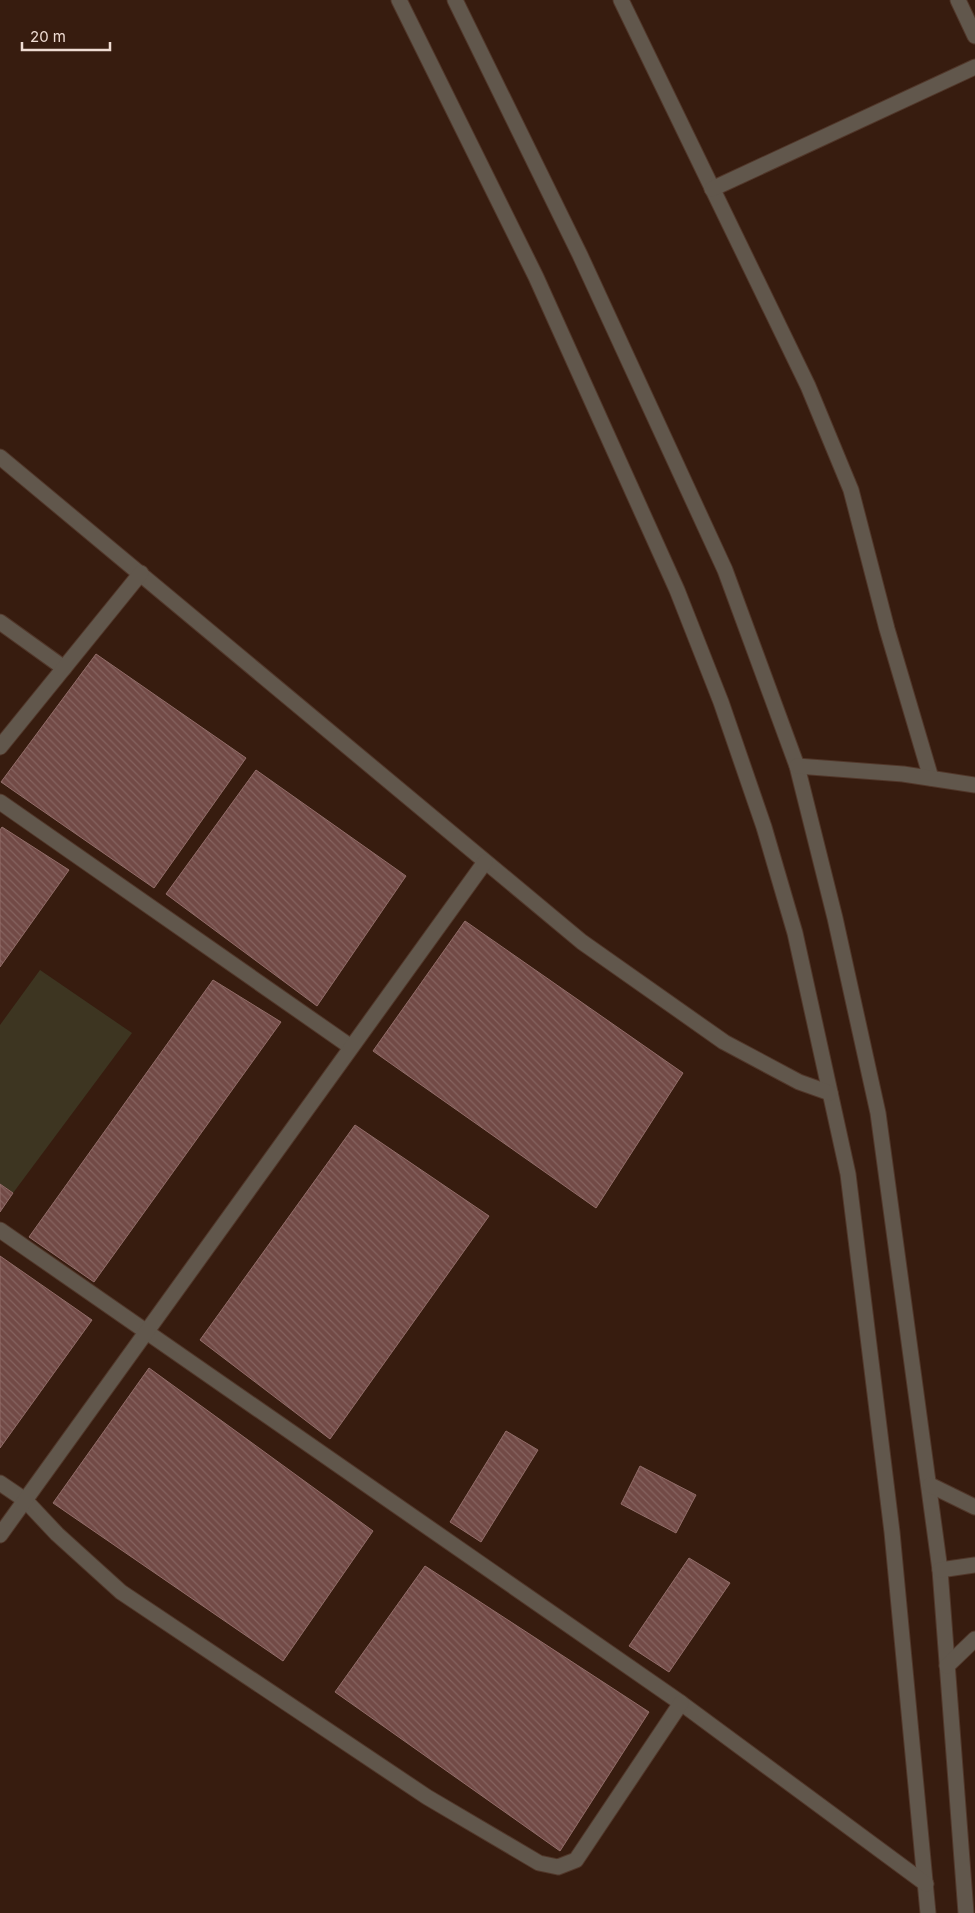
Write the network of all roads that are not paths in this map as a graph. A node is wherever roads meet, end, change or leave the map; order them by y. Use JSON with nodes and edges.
{"nodes":[{"id":1,"x":399,"y":0,"type":"edge"},
{"id":2,"x":455,"y":0,"type":"edge"},
{"id":3,"x":621,"y":0,"type":"edge"},
{"id":4,"x":958,"y":0,"type":"edge"},
{"id":5,"x":975,"y":36,"type":"edge"},
{"id":6,"x":975,"y":67,"type":"edge"},
{"id":7,"x":712,"y":189,"type":"junction"},
{"id":8,"x":0,"y":457,"type":"edge"},
{"id":9,"x":141,"y":573,"type":"junction"},
{"id":10,"x":0,"y":622,"type":"edge"},
{"id":11,"x":64,"y":668,"type":"junction"},
{"id":12,"x":0,"y":747,"type":"edge"},
{"id":13,"x":797,"y":766,"type":"junction"},
{"id":14,"x":931,"y":778,"type":"junction"},
{"id":15,"x":975,"y":785,"type":"edge"},
{"id":16,"x":0,"y":802,"type":"edge"},
{"id":17,"x":485,"y":862,"type":"junction"},
{"id":18,"x":351,"y":1047,"type":"junction"},
{"id":19,"x":830,"y":1093,"type":"junction"},
{"id":20,"x":0,"y":1230,"type":"edge"},
{"id":21,"x":148,"y":1331,"type":"junction"},
{"id":22,"x":0,"y":1483,"type":"edge"},
{"id":23,"x":930,"y":1485,"type":"junction"},
{"id":24,"x":25,"y":1500,"type":"junction"},
{"id":25,"x":975,"y":1508,"type":"edge"},
{"id":26,"x":0,"y":1535,"type":"edge"},
{"id":27,"x":975,"y":1565,"type":"edge"},
{"id":28,"x":940,"y":1570,"type":"junction"},
{"id":29,"x":975,"y":1639,"type":"edge"},
{"id":30,"x":948,"y":1666,"type":"junction"},
{"id":31,"x":681,"y":1703,"type":"junction"},
{"id":32,"x":926,"y":1884,"type":"junction"},
{"id":33,"x":928,"y":1913,"type":"edge"},
{"id":34,"x":966,"y":1913,"type":"edge"}],
"edges":[{"from":1,"to":19,"type":"street"},
{"from":2,"to":13,"type":"street"},
{"from":3,"to":7,"type":"street"},
{"from":4,"to":5,"type":"street"},
{"from":6,"to":7,"type":"street"},
{"from":7,"to":14,"type":"street"},
{"from":8,"to":9,"type":"street"},
{"from":9,"to":11,"type":"street"},
{"from":9,"to":17,"type":"street"},
{"from":10,"to":11,"type":"street"},
{"from":11,"to":12,"type":"street"},
{"from":13,"to":14,"type":"street"},
{"from":13,"to":23,"type":"street"},
{"from":14,"to":15,"type":"street"},
{"from":16,"to":18,"type":"street"},
{"from":17,"to":18,"type":"street"},
{"from":17,"to":19,"type":"street"},
{"from":18,"to":21,"type":"street"},
{"from":19,"to":32,"type":"street"},
{"from":20,"to":21,"type":"street"},
{"from":21,"to":24,"type":"street"},
{"from":21,"to":31,"type":"street"},
{"from":22,"to":24,"type":"street"},
{"from":23,"to":25,"type":"street"},
{"from":23,"to":28,"type":"street"},
{"from":24,"to":26,"type":"street"},
{"from":24,"to":31,"type":"street"},
{"from":27,"to":28,"type":"street"},
{"from":28,"to":30,"type":"street"},
{"from":29,"to":30,"type":"street"},
{"from":30,"to":34,"type":"street"},
{"from":31,"to":32,"type":"street"},
{"from":32,"to":33,"type":"street"}]}
